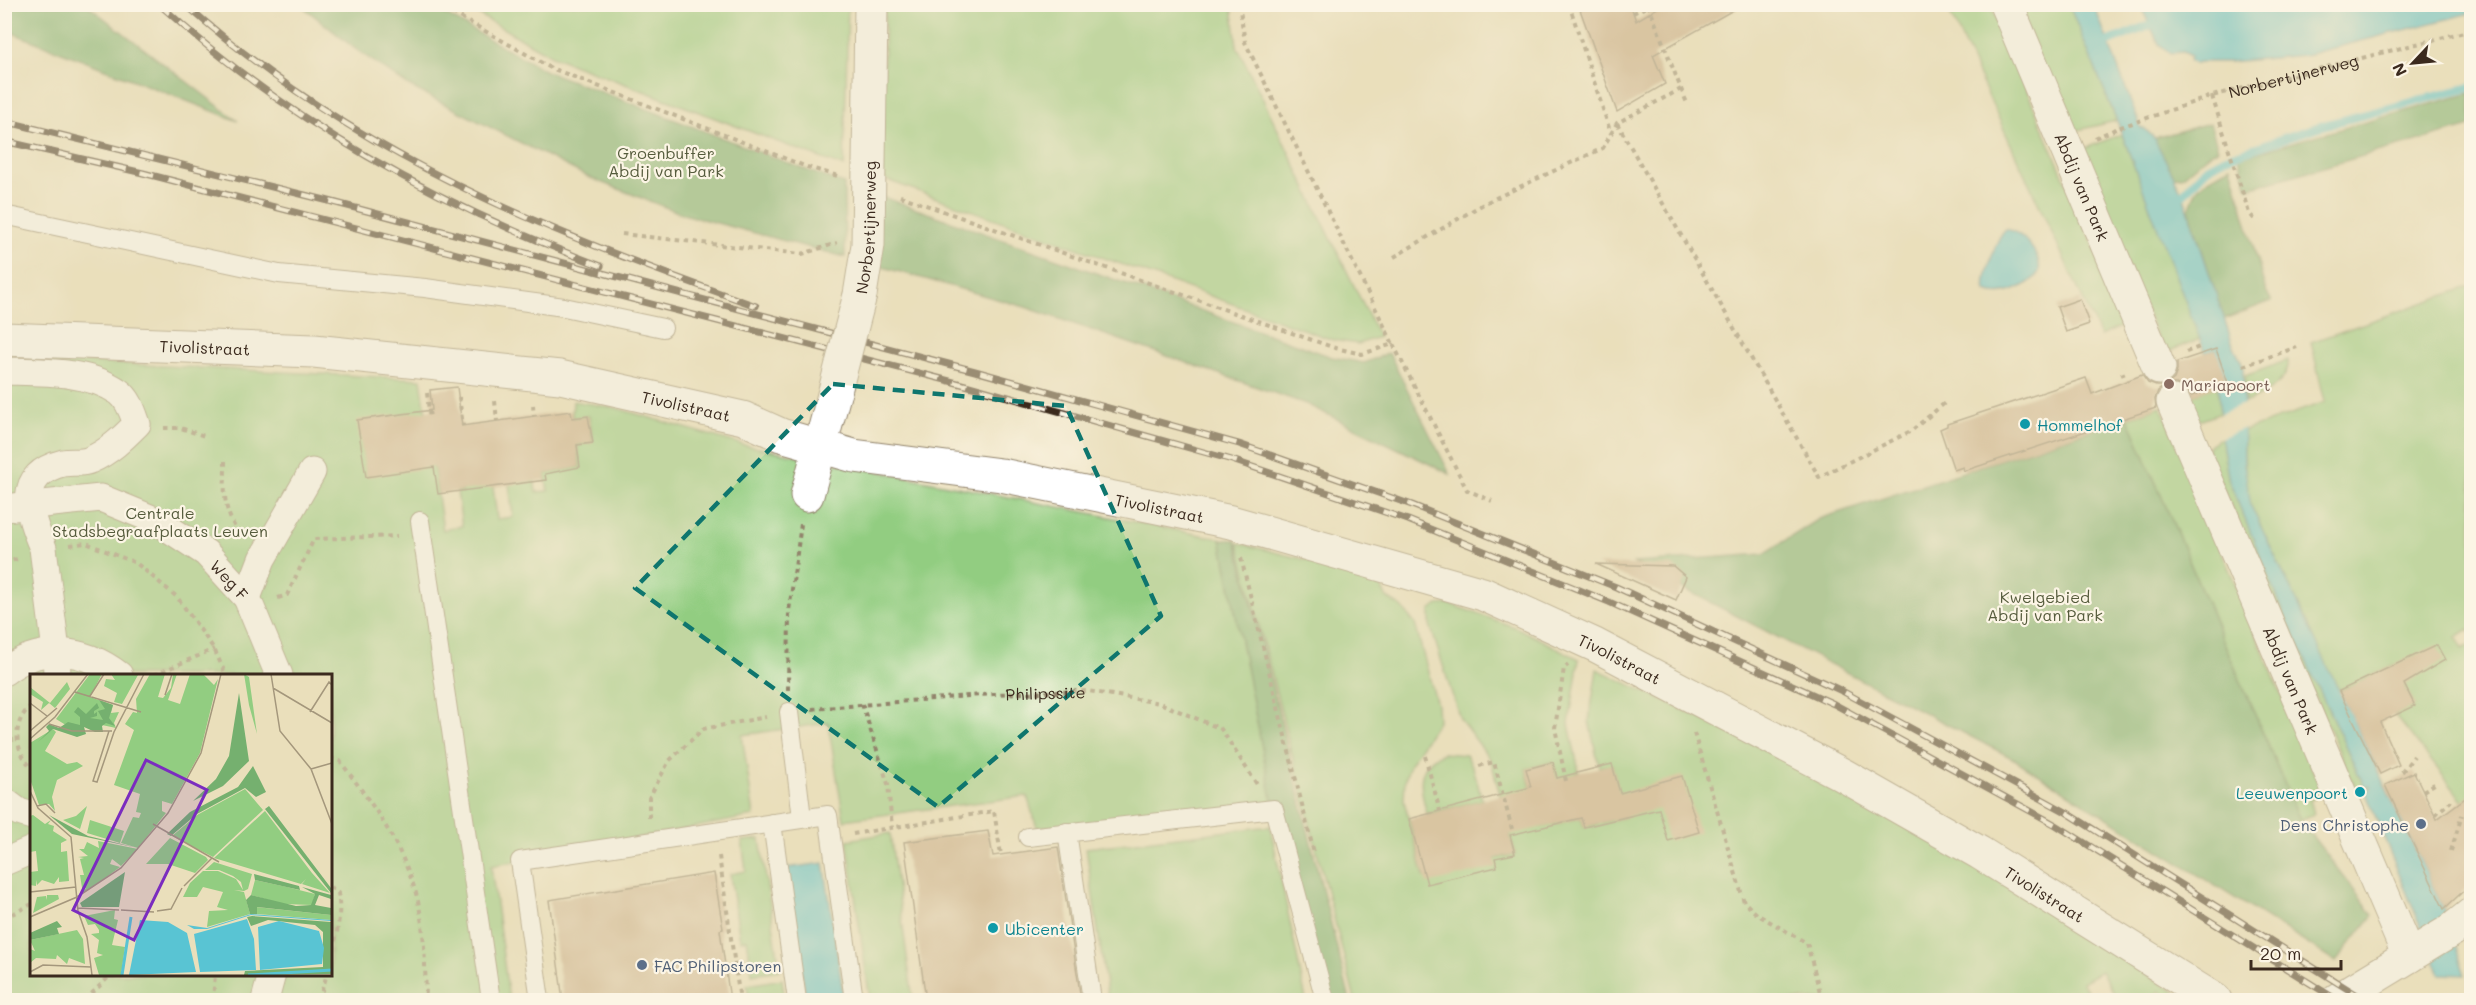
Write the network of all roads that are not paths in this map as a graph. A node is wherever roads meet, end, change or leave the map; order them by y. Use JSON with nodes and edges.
{"nodes":[{"id":1,"x":871,"y":4,"type":"edge"},
{"id":2,"x":2006,"y":4,"type":"edge"},
{"id":3,"x":4,"y":215,"type":"edge"},
{"id":4,"x":663,"y":328,"type":"dead end"},
{"id":5,"x":4,"y":339,"type":"edge"},
{"id":6,"x":2159,"y":368,"type":"dead end"},
{"id":7,"x":4,"y":371,"type":"edge"},
{"id":8,"x":2174,"y":402,"type":"dead end"},
{"id":9,"x":820,"y":445,"type":"junction"},
{"id":10,"x":312,"y":472,"type":"dead end"},
{"id":11,"x":805,"y":505,"type":"road end"},
{"id":12,"x":17,"y":506,"type":"edge"},
{"id":13,"x":421,"y":528,"type":"road end"},
{"id":14,"x":249,"y":603,"type":"junction"},
{"id":15,"x":57,"y":663,"type":"edge"},
{"id":16,"x":4,"y":672,"type":"edge"},
{"id":17,"x":118,"y":674,"type":"edge"},
{"id":18,"x":279,"y":674,"type":"edge"},
{"id":19,"x":789,"y":712,"type":"road end"},
{"id":20,"x":4,"y":801,"type":"edge"},
{"id":21,"x":30,"y":815,"type":"edge"},
{"id":22,"x":802,"y":818,"type":"junction"},
{"id":23,"x":772,"y":823,"type":"junction"},
{"id":24,"x":1067,"y":832,"type":"junction"},
{"id":25,"x":1028,"y":837,"type":"dead end"},
{"id":26,"x":30,"y":851,"type":"edge"},
{"id":27,"x":4,"y":862,"type":"edge"},
{"id":28,"x":2440,"y":936,"type":"edge"},
{"id":29,"x":491,"y":1000,"type":"edge"},
{"id":30,"x":540,"y":1000,"type":"edge"},
{"id":31,"x":797,"y":1000,"type":"edge"},
{"id":32,"x":854,"y":1000,"type":"edge"},
{"id":33,"x":1092,"y":1000,"type":"edge"},
{"id":34,"x":1325,"y":1000,"type":"edge"},
{"id":35,"x":2215,"y":1000,"type":"edge"},
{"id":36,"x":2337,"y":1000,"type":"edge"}],
"edges":[{"from":1,"to":9,"type":"street","name":"Norbertijnerweg","bridge":true},
{"from":2,"to":6,"type":"street","name":"Abdij van Park"},
{"from":3,"to":4,"type":"lane"},
{"from":5,"to":9,"type":"street","name":"Tivolistraat"},
{"from":7,"to":12,"type":"street"},
{"from":8,"to":28,"type":"street","name":"Abdij van Park"},
{"from":9,"to":11,"type":"street","name":"Norbertijnerweg"},
{"from":9,"to":35,"type":"street","name":"Tivolistraat"},
{"from":10,"to":14,"type":"street"},
{"from":12,"to":14,"type":"street","name":"Weg F"},
{"from":12,"to":15,"type":"street"},
{"from":13,"to":29,"type":"lane"},
{"from":14,"to":18,"type":"street","name":"Weg F"},
{"from":15,"to":16,"type":"street"},
{"from":15,"to":17,"type":"street"},
{"from":19,"to":22,"type":"lane"},
{"from":20,"to":21,"type":"street"},
{"from":22,"to":23,"type":"lane"},
{"from":22,"to":32,"type":"lane"},
{"from":23,"to":30,"type":"lane"},
{"from":23,"to":31,"type":"lane"},
{"from":24,"to":25,"type":"lane"},
{"from":24,"to":33,"type":"lane"},
{"from":24,"to":34,"type":"lane"},
{"from":26,"to":27,"type":"street"},
{"from":28,"to":36,"type":"street"}]}
